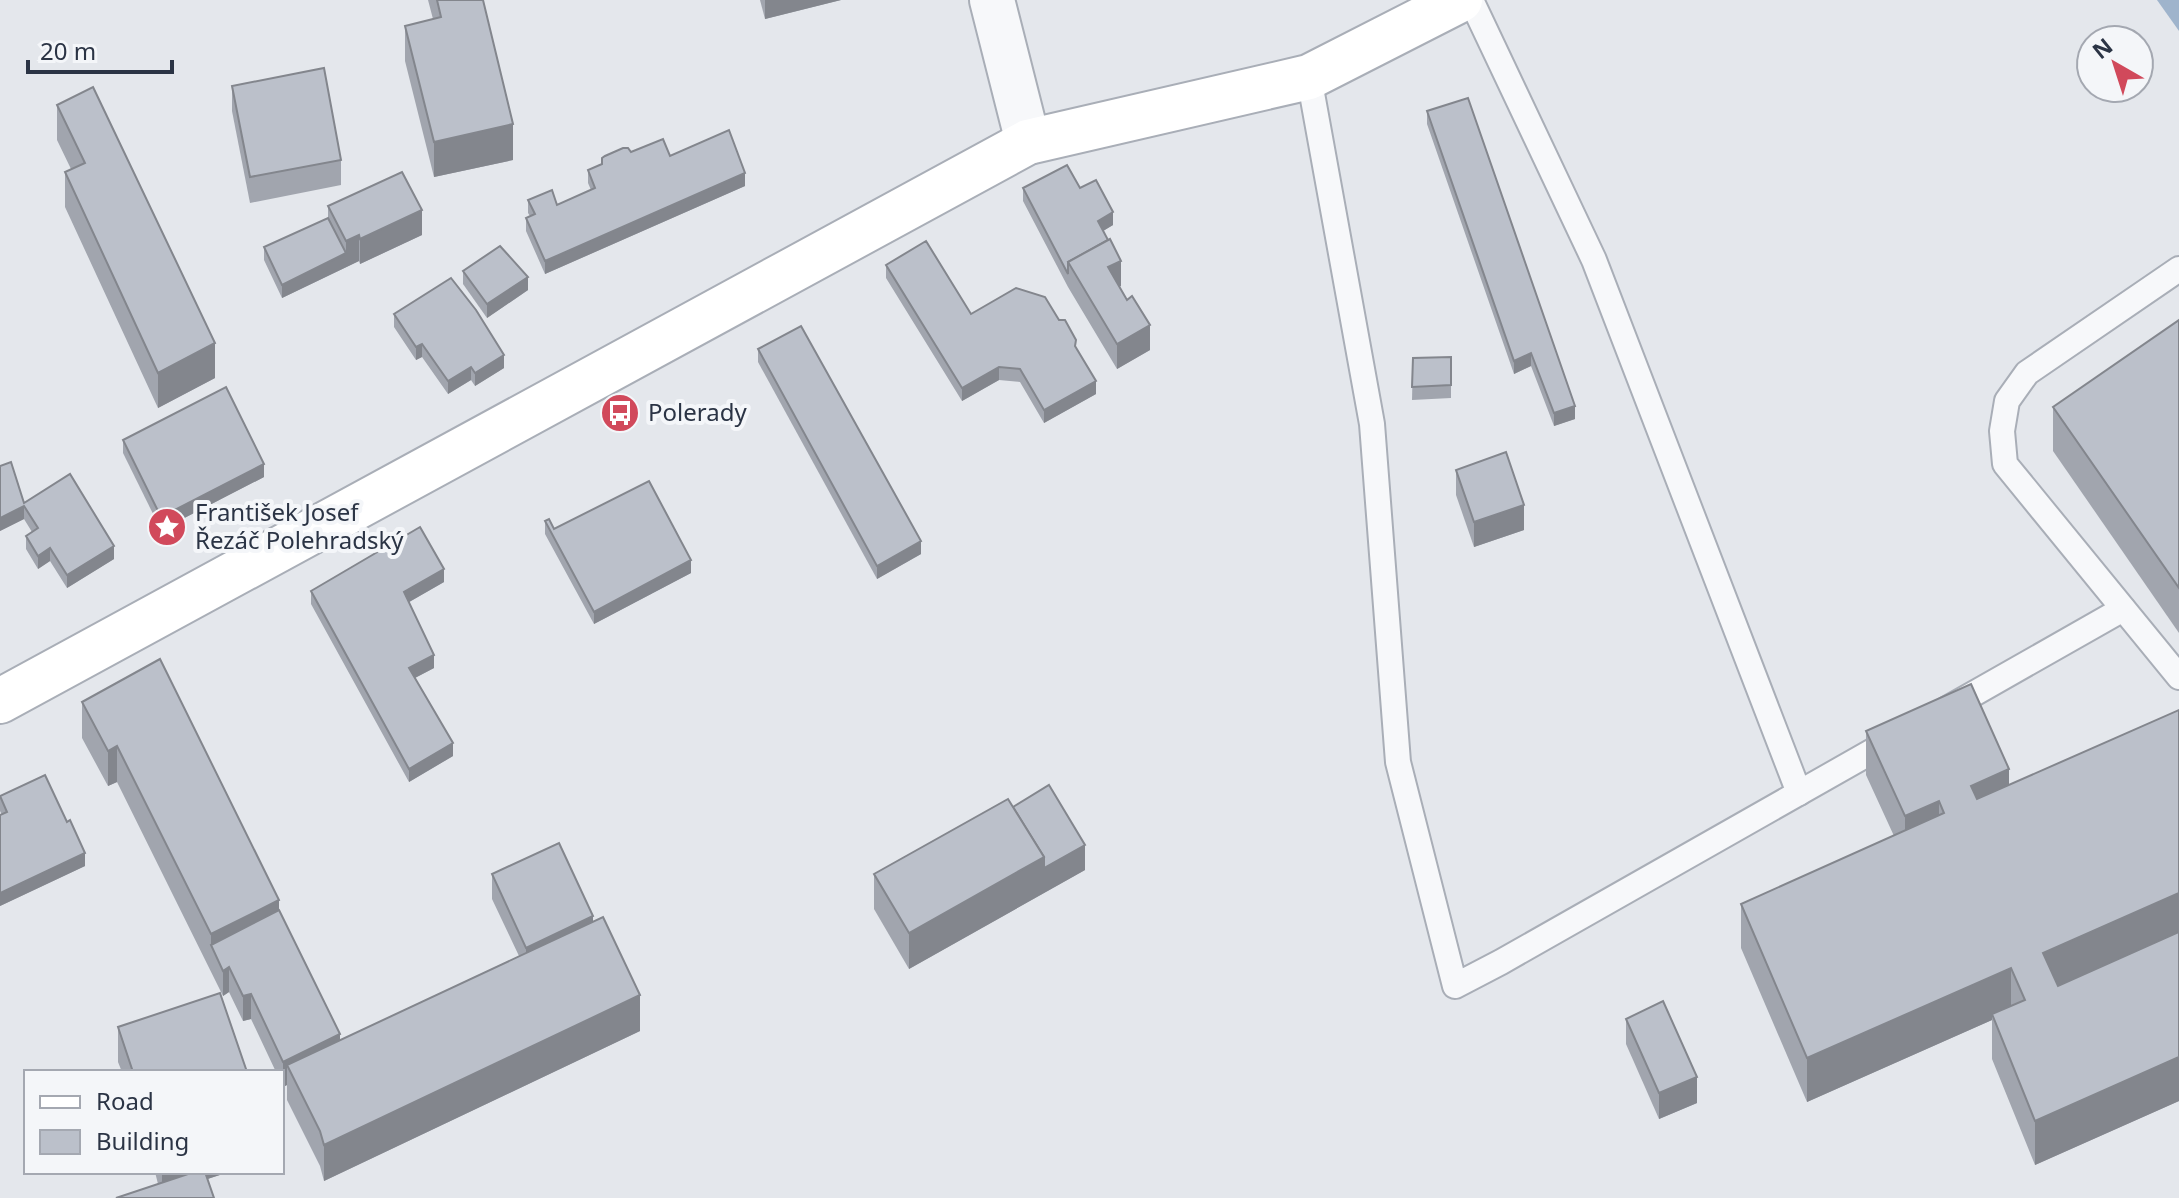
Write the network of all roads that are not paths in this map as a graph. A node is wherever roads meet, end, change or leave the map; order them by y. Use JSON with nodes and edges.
{"nodes":[{"id":1,"x":992,"y":0,"type":"edge"},
{"id":2,"x":1460,"y":0,"type":"edge"},
{"id":3,"x":1471,"y":0,"type":"edge"},
{"id":4,"x":1309,"y":77,"type":"junction"},
{"id":5,"x":1028,"y":142,"type":"junction"},
{"id":6,"x":2179,"y":269,"type":"edge"},
{"id":7,"x":2123,"y":609,"type":"junction"},
{"id":8,"x":2179,"y":677,"type":"edge"},
{"id":9,"x":0,"y":701,"type":"edge"},
{"id":10,"x":1799,"y":793,"type":"junction"}],
"edges":[{"from":1,"to":5,"type":"street"},
{"from":2,"to":4,"type":"street"},
{"from":3,"to":10,"type":"lane"},
{"from":4,"to":5,"type":"street"},
{"from":4,"to":10,"type":"lane"},
{"from":5,"to":9,"type":"street"},
{"from":6,"to":7,"type":"lane"},
{"from":7,"to":8,"type":"lane"},
{"from":7,"to":10,"type":"lane"}]}
